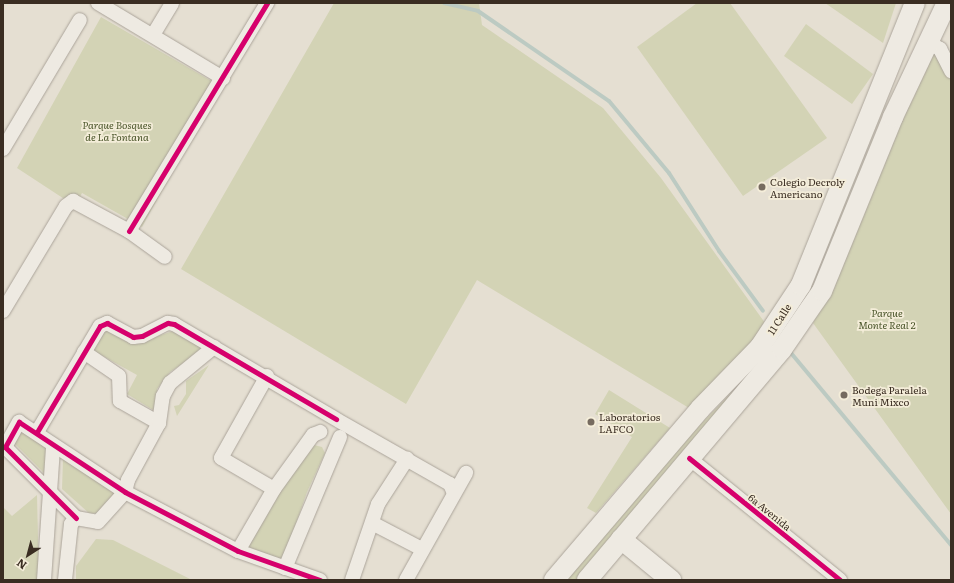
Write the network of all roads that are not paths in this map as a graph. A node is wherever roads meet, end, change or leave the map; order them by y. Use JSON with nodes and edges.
{"nodes":[{"id":1,"x":98,"y":3,"type":"edge"},
{"id":2,"x":172,"y":3,"type":"edge"},
{"id":3,"x":267,"y":3,"type":"edge"},
{"id":4,"x":915,"y":3,"type":"edge"},
{"id":5,"x":929,"y":3,"type":"edge"},
{"id":6,"x":947,"y":3,"type":"edge"},
{"id":7,"x":80,"y":20,"type":"dead end"},
{"id":8,"x":153,"y":35,"type":"junction"},
{"id":9,"x":928,"y":42,"type":"junction"},
{"id":10,"x":951,"y":71,"type":"edge"},
{"id":11,"x":223,"y":78,"type":"junction"},
{"id":12,"x":3,"y":149,"type":"edge"},
{"id":13,"x":129,"y":231,"type":"junction"},
{"id":14,"x":165,"y":257,"type":"dead end"},
{"id":15,"x":3,"y":311,"type":"edge"},
{"id":16,"x":214,"y":347,"type":"junction"},
{"id":17,"x":84,"y":352,"type":"junction"},
{"id":18,"x":267,"y":376,"type":"junction"},
{"id":19,"x":314,"y":404,"type":"junction"},
{"id":20,"x":159,"y":423,"type":"junction"},
{"id":21,"x":321,"y":427,"type":"junction"},
{"id":22,"x":339,"y":428,"type":"junction"},
{"id":23,"x":38,"y":432,"type":"junction"},
{"id":24,"x":54,"y":447,"type":"junction"},
{"id":25,"x":689,"y":458,"type":"junction"},
{"id":26,"x":407,"y":459,"type":"junction"},
{"id":27,"x":466,"y":472,"type":"dead end"},
{"id":28,"x":274,"y":488,"type":"junction"},
{"id":29,"x":50,"y":490,"type":"junction"},
{"id":30,"x":125,"y":492,"type":"junction"},
{"id":31,"x":454,"y":492,"type":"junction"},
{"id":32,"x":76,"y":518,"type":"junction"},
{"id":33,"x":372,"y":523,"type":"junction"},
{"id":34,"x":621,"y":539,"type":"junction"},
{"id":35,"x":422,"y":549,"type":"junction"},
{"id":36,"x":238,"y":551,"type":"junction"},
{"id":37,"x":46,"y":555,"type":"junction"},
{"id":38,"x":67,"y":555,"type":"junction"},
{"id":39,"x":285,"y":568,"type":"junction"},
{"id":40,"x":44,"y":580,"type":"edge"},
{"id":41,"x":65,"y":580,"type":"edge"},
{"id":42,"x":320,"y":580,"type":"edge"},
{"id":43,"x":352,"y":580,"type":"edge"},
{"id":44,"x":406,"y":580,"type":"edge"},
{"id":45,"x":554,"y":580,"type":"edge"},
{"id":46,"x":587,"y":580,"type":"edge"},
{"id":47,"x":671,"y":580,"type":"edge"},
{"id":48,"x":840,"y":580,"type":"edge"}],
"edges":[{"from":1,"to":8,"type":"street"},
{"from":2,"to":8,"type":"street"},
{"from":3,"to":11,"type":"street"},
{"from":4,"to":45,"type":"main road","name":"11 Calle"},
{"from":5,"to":9,"type":"main road"},
{"from":6,"to":9,"type":"main road","name":"11 Calle"},
{"from":7,"to":12,"type":"street"},
{"from":8,"to":11,"type":"street"},
{"from":9,"to":10,"type":"street"},
{"from":9,"to":25,"type":"main road","name":"11 Calle"},
{"from":11,"to":13,"type":"street"},
{"from":13,"to":14,"type":"street"},
{"from":13,"to":15,"type":"street"},
{"from":16,"to":17,"type":"street"},
{"from":16,"to":18,"type":"street"},
{"from":16,"to":20,"type":"street"},
{"from":17,"to":20,"type":"street"},
{"from":17,"to":23,"type":"street"},
{"from":18,"to":19,"type":"street"},
{"from":18,"to":28,"type":"street"},
{"from":19,"to":21,"type":"street"},
{"from":19,"to":22,"type":"street"},
{"from":20,"to":30,"type":"street"},
{"from":21,"to":22,"type":"street"},
{"from":21,"to":22,"type":"street"},
{"from":21,"to":28,"type":"street"},
{"from":22,"to":26,"type":"street"},
{"from":22,"to":39,"type":"street"},
{"from":23,"to":24,"type":"street"},
{"from":23,"to":29,"type":"street"},
{"from":24,"to":29,"type":"street"},
{"from":24,"to":30,"type":"street"},
{"from":25,"to":34,"type":"main road","name":"11 Calle"},
{"from":25,"to":48,"type":"street","name":"6a Avenida"},
{"from":26,"to":31,"type":"street"},
{"from":26,"to":33,"type":"street"},
{"from":27,"to":31,"type":"street"},
{"from":28,"to":36,"type":"street"},
{"from":29,"to":32,"type":"street"},
{"from":29,"to":37,"type":"street"},
{"from":30,"to":32,"type":"street"},
{"from":30,"to":36,"type":"street"},
{"from":31,"to":35,"type":"street"},
{"from":32,"to":38,"type":"street"},
{"from":33,"to":35,"type":"street"},
{"from":33,"to":43,"type":"street"},
{"from":34,"to":46,"type":"main road","name":"11 Calle"},
{"from":34,"to":47,"type":"main road"},
{"from":35,"to":44,"type":"street"},
{"from":36,"to":39,"type":"street"},
{"from":37,"to":38,"type":"street"},
{"from":37,"to":40,"type":"street"},
{"from":38,"to":41,"type":"street"},
{"from":39,"to":42,"type":"street"}]}
